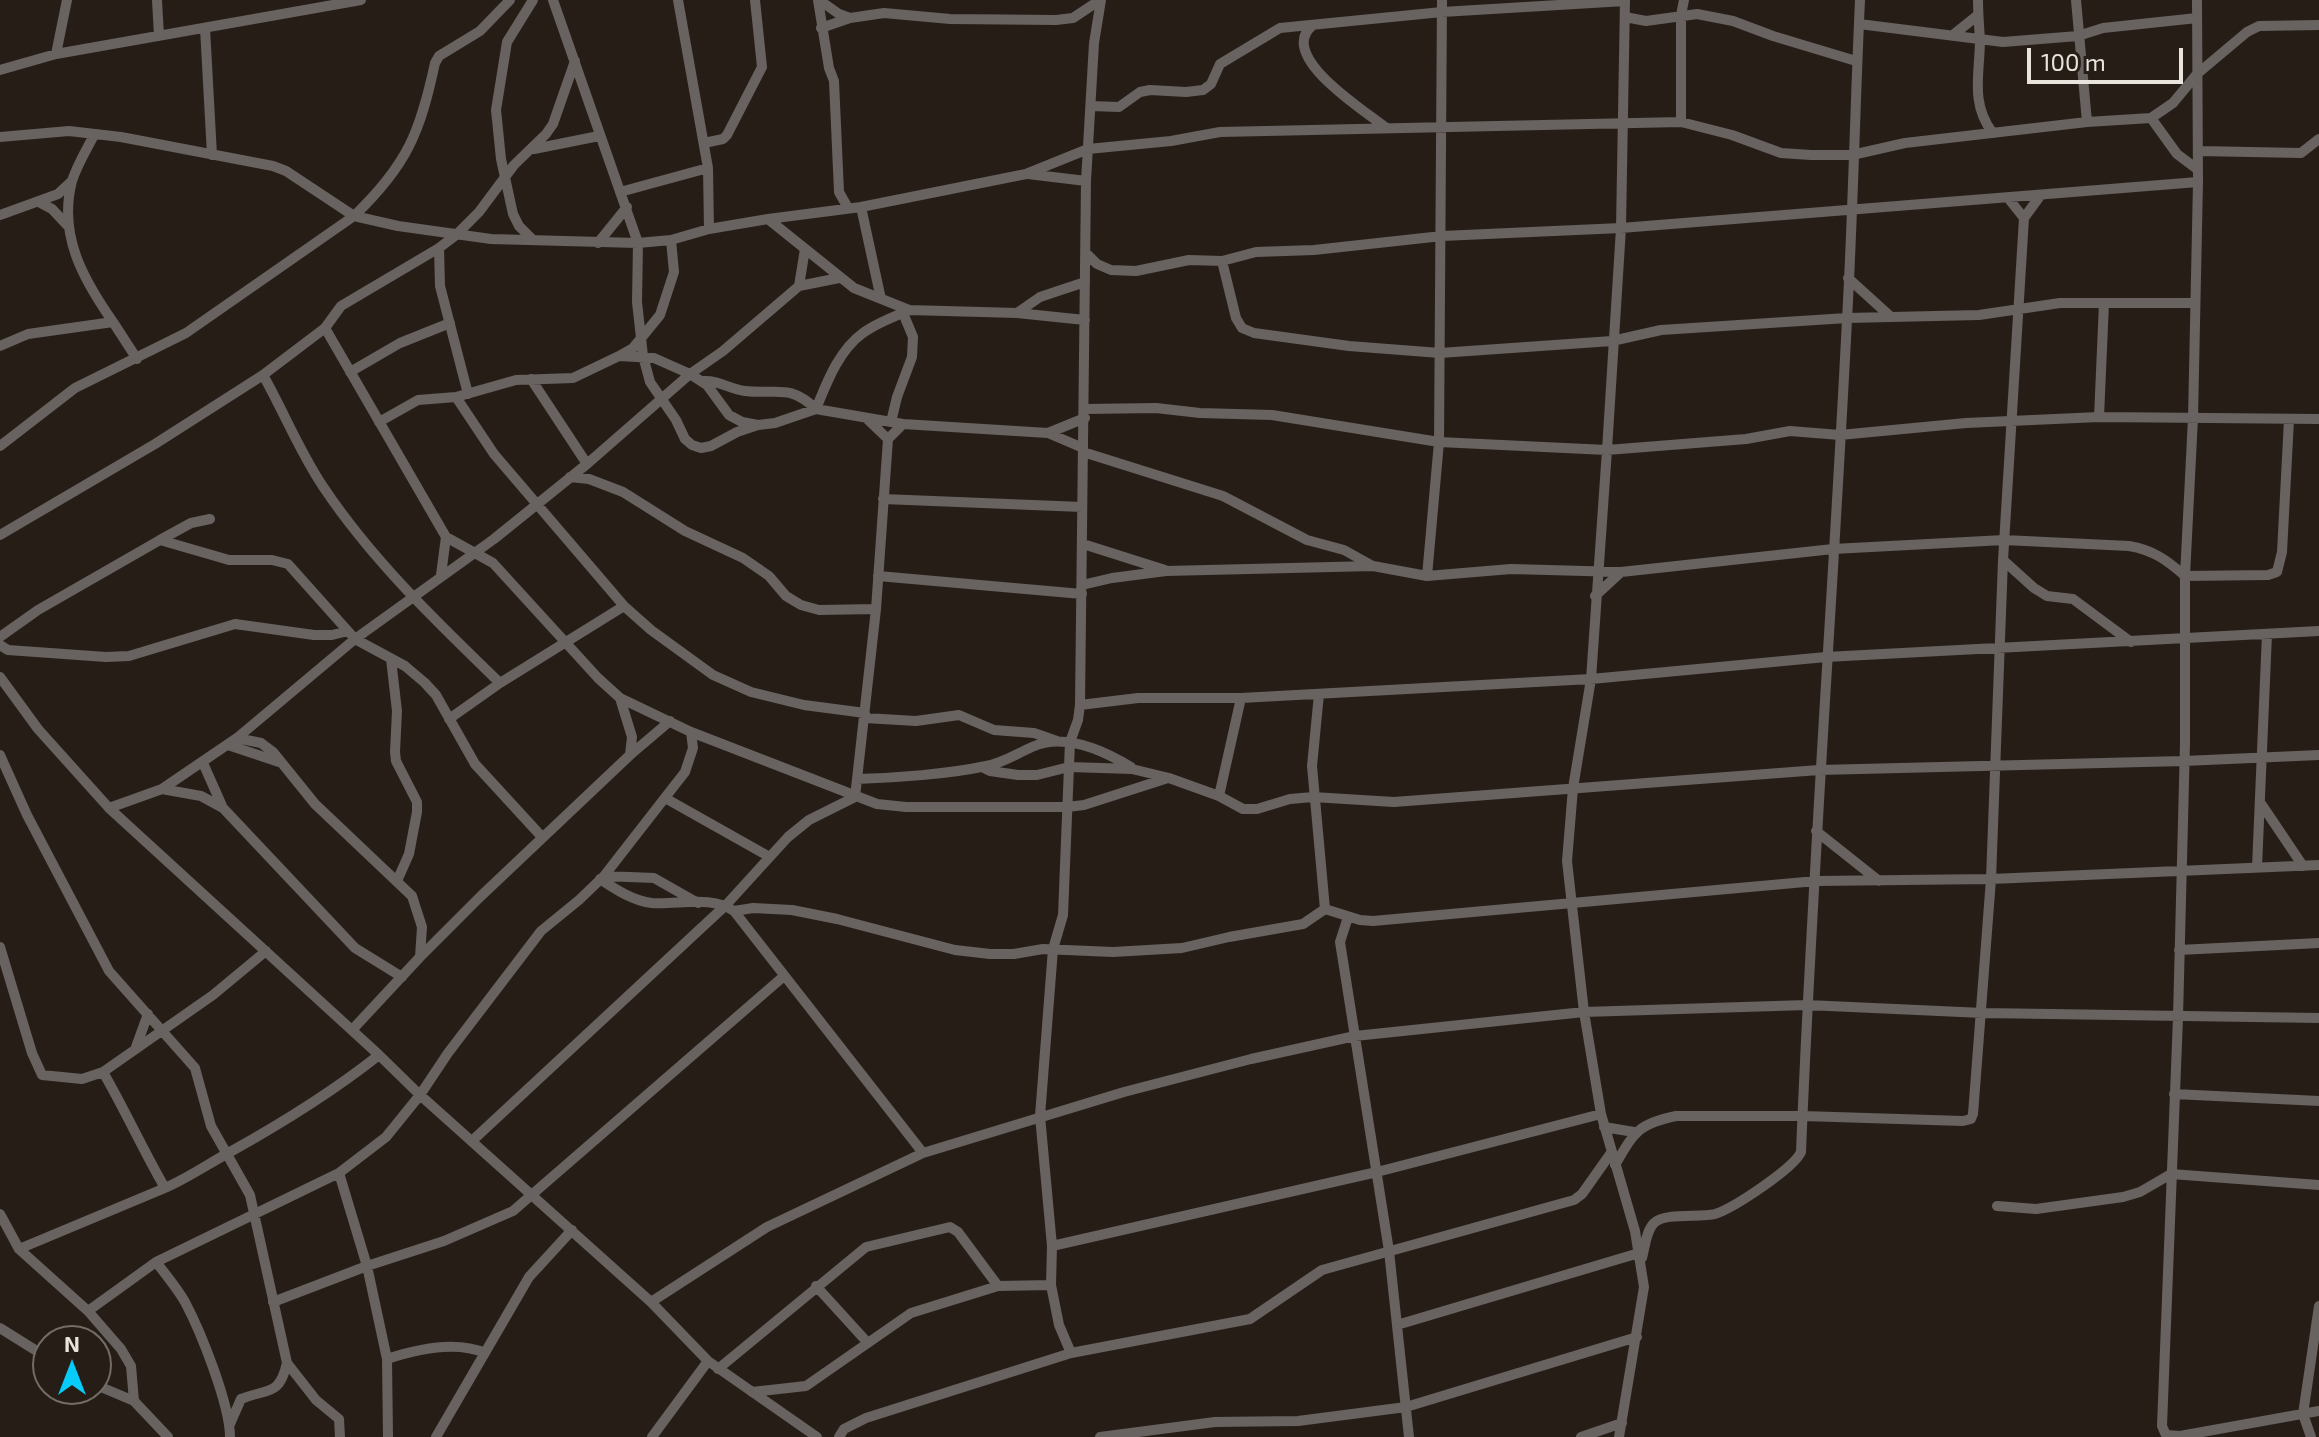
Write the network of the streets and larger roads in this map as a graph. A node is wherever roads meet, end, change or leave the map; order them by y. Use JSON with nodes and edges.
{"nodes":[{"id":1,"x":67,"y":0,"type":"edge"},
{"id":2,"x":157,"y":0,"type":"edge"},
{"id":3,"x":361,"y":0,"type":"edge"},
{"id":4,"x":510,"y":0,"type":"edge"},
{"id":5,"x":533,"y":0,"type":"edge"},
{"id":6,"x":553,"y":0,"type":"edge"},
{"id":7,"x":678,"y":0,"type":"edge"},
{"id":8,"x":755,"y":0,"type":"edge"},
{"id":9,"x":819,"y":0,"type":"edge"},
{"id":10,"x":1100,"y":0,"type":"edge"},
{"id":11,"x":1442,"y":0,"type":"edge"},
{"id":12,"x":1625,"y":0,"type":"edge"},
{"id":13,"x":1684,"y":0,"type":"edge"},
{"id":14,"x":1859,"y":0,"type":"edge"},
{"id":15,"x":1978,"y":0,"type":"edge"},
{"id":16,"x":2076,"y":0,"type":"edge"},
{"id":17,"x":2197,"y":0,"type":"edge"},
{"id":18,"x":1442,"y":12,"type":"junction"},
{"id":19,"x":1681,"y":15,"type":"junction"},
{"id":20,"x":1978,"y":15,"type":"junction"},
{"id":21,"x":1625,"y":17,"type":"junction"},
{"id":22,"x":850,"y":18,"type":"junction"},
{"id":23,"x":2197,"y":18,"type":"junction"},
{"id":24,"x":1314,"y":23,"type":"junction"},
{"id":25,"x":1859,"y":24,"type":"junction"},
{"id":26,"x":2319,"y":25,"type":"edge"},
{"id":27,"x":205,"y":28,"type":"junction"},
{"id":28,"x":821,"y":28,"type":"junction"},
{"id":29,"x":1953,"y":35,"type":"junction"},
{"id":30,"x":159,"y":36,"type":"junction"},
{"id":31,"x":2078,"y":36,"type":"junction"},
{"id":32,"x":1980,"y":40,"type":"junction"},
{"id":33,"x":56,"y":54,"type":"junction"},
{"id":34,"x":575,"y":61,"type":"junction"},
{"id":35,"x":1856,"y":61,"type":"junction"},
{"id":36,"x":0,"y":70,"type":"edge"},
{"id":37,"x":2197,"y":74,"type":"junction"},
{"id":38,"x":1091,"y":106,"type":"junction"},
{"id":39,"x":2151,"y":118,"type":"junction"},
{"id":40,"x":1681,"y":122,"type":"junction"},
{"id":41,"x":2087,"y":122,"type":"junction"},
{"id":42,"x":1624,"y":125,"type":"junction"},
{"id":43,"x":1385,"y":127,"type":"junction"},
{"id":44,"x":1440,"y":128,"type":"junction"},
{"id":45,"x":1992,"y":132,"type":"junction"},
{"id":46,"x":94,"y":135,"type":"junction"},
{"id":47,"x":599,"y":136,"type":"junction"},
{"id":48,"x":0,"y":137,"type":"edge"},
{"id":49,"x":2319,"y":139,"type":"edge"},
{"id":50,"x":704,"y":143,"type":"junction"},
{"id":51,"x":534,"y":149,"type":"junction"},
{"id":52,"x":1088,"y":149,"type":"junction"},
{"id":53,"x":2198,"y":151,"type":"junction"},
{"id":54,"x":212,"y":155,"type":"junction"},
{"id":55,"x":1852,"y":155,"type":"junction"},
{"id":56,"x":708,"y":168,"type":"junction"},
{"id":57,"x":2197,"y":169,"type":"junction"},
{"id":58,"x":1026,"y":174,"type":"junction"},
{"id":59,"x":504,"y":177,"type":"junction"},
{"id":60,"x":72,"y":181,"type":"junction"},
{"id":61,"x":1086,"y":181,"type":"junction"},
{"id":62,"x":2198,"y":182,"type":"junction"},
{"id":63,"x":620,"y":192,"type":"junction"},
{"id":64,"x":839,"y":192,"type":"junction"},
{"id":65,"x":2040,"y":196,"type":"junction"},
{"id":66,"x":2008,"y":198,"type":"junction"},
{"id":67,"x":39,"y":202,"type":"junction"},
{"id":68,"x":627,"y":207,"type":"junction"},
{"id":69,"x":861,"y":207,"type":"junction"},
{"id":70,"x":848,"y":208,"type":"junction"},
{"id":71,"x":1850,"y":211,"type":"junction"},
{"id":72,"x":0,"y":215,"type":"edge"},
{"id":73,"x":811,"y":215,"type":"junction"},
{"id":74,"x":354,"y":216,"type":"junction"},
{"id":75,"x":2024,"y":218,"type":"junction"},
{"id":76,"x":768,"y":219,"type":"junction"},
{"id":77,"x":68,"y":226,"type":"junction"},
{"id":78,"x":1621,"y":228,"type":"junction"},
{"id":79,"x":709,"y":229,"type":"junction"},
{"id":80,"x":456,"y":235,"type":"junction"},
{"id":81,"x":1442,"y":236,"type":"junction"},
{"id":82,"x":532,"y":239,"type":"junction"},
{"id":83,"x":671,"y":240,"type":"junction"},
{"id":84,"x":598,"y":243,"type":"junction"},
{"id":85,"x":638,"y":243,"type":"junction"},
{"id":86,"x":439,"y":248,"type":"junction"},
{"id":87,"x":805,"y":249,"type":"junction"},
{"id":88,"x":1086,"y":253,"type":"junction"},
{"id":89,"x":1222,"y":261,"type":"junction"},
{"id":90,"x":839,"y":278,"type":"junction"},
{"id":91,"x":1848,"y":278,"type":"junction"},
{"id":92,"x":1085,"y":282,"type":"junction"},
{"id":93,"x":799,"y":286,"type":"junction"},
{"id":94,"x":881,"y":299,"type":"junction"},
{"id":95,"x":2104,"y":303,"type":"junction"},
{"id":96,"x":2194,"y":303,"type":"junction"},
{"id":97,"x":2019,"y":308,"type":"junction"},
{"id":98,"x":906,"y":312,"type":"junction"},
{"id":99,"x":1017,"y":313,"type":"junction"},
{"id":100,"x":1891,"y":317,"type":"junction"},
{"id":101,"x":1847,"y":318,"type":"junction"},
{"id":102,"x":1085,"y":320,"type":"junction"},
{"id":103,"x":113,"y":322,"type":"junction"},
{"id":104,"x":450,"y":323,"type":"junction"},
{"id":105,"x":325,"y":328,"type":"junction"},
{"id":106,"x":641,"y":340,"type":"junction"},
{"id":107,"x":1612,"y":341,"type":"junction"},
{"id":108,"x":0,"y":346,"type":"edge"},
{"id":109,"x":1440,"y":353,"type":"junction"},
{"id":110,"x":619,"y":356,"type":"junction"},
{"id":111,"x":643,"y":356,"type":"junction"},
{"id":112,"x":137,"y":359,"type":"junction"},
{"id":113,"x":350,"y":372,"type":"junction"},
{"id":114,"x":690,"y":374,"type":"junction"},
{"id":115,"x":263,"y":375,"type":"junction"},
{"id":116,"x":531,"y":379,"type":"junction"},
{"id":117,"x":701,"y":381,"type":"junction"},
{"id":118,"x":468,"y":394,"type":"junction"},
{"id":119,"x":456,"y":397,"type":"junction"},
{"id":120,"x":661,"y":399,"type":"junction"},
{"id":121,"x":816,"y":409,"type":"junction"},
{"id":122,"x":1085,"y":413,"type":"junction"},
{"id":123,"x":2099,"y":417,"type":"junction"},
{"id":124,"x":866,"y":418,"type":"junction"},
{"id":125,"x":2193,"y":418,"type":"junction"},
{"id":126,"x":2319,"y":419,"type":"edge"},
{"id":127,"x":2289,"y":420,"type":"junction"},
{"id":128,"x":379,"y":422,"type":"junction"},
{"id":129,"x":891,"y":422,"type":"junction"},
{"id":130,"x":2011,"y":422,"type":"junction"},
{"id":131,"x":903,"y":424,"type":"junction"},
{"id":132,"x":758,"y":425,"type":"junction"},
{"id":133,"x":1048,"y":433,"type":"junction"},
{"id":134,"x":1840,"y":435,"type":"junction"},
{"id":135,"x":888,"y":439,"type":"junction"},
{"id":136,"x":1439,"y":442,"type":"junction"},
{"id":137,"x":0,"y":446,"type":"edge"},
{"id":138,"x":1083,"y":450,"type":"junction"},
{"id":139,"x":1607,"y":450,"type":"junction"},
{"id":140,"x":587,"y":464,"type":"junction"},
{"id":141,"x":570,"y":477,"type":"junction"},
{"id":142,"x":883,"y":499,"type":"junction"},
{"id":143,"x":536,"y":503,"type":"junction"},
{"id":144,"x":1082,"y":507,"type":"junction"},
{"id":145,"x":210,"y":519,"type":"dead end"},
{"id":146,"x":0,"y":535,"type":"edge"},
{"id":147,"x":446,"y":537,"type":"junction"},
{"id":148,"x":160,"y":540,"type":"junction"},
{"id":149,"x":2004,"y":540,"type":"junction"},
{"id":150,"x":1083,"y":544,"type":"junction"},
{"id":151,"x":1833,"y":549,"type":"junction"},
{"id":152,"x":476,"y":552,"type":"junction"},
{"id":153,"x":2003,"y":560,"type":"junction"},
{"id":154,"x":1373,"y":566,"type":"junction"},
{"id":155,"x":1166,"y":571,"type":"junction"},
{"id":156,"x":1597,"y":572,"type":"junction"},
{"id":157,"x":1621,"y":572,"type":"junction"},
{"id":158,"x":441,"y":575,"type":"junction"},
{"id":159,"x":1422,"y":575,"type":"junction"},
{"id":160,"x":878,"y":576,"type":"junction"},
{"id":161,"x":2185,"y":576,"type":"junction"},
{"id":162,"x":1082,"y":590,"type":"junction"},
{"id":163,"x":1595,"y":596,"type":"junction"},
{"id":164,"x":414,"y":598,"type":"junction"},
{"id":165,"x":624,"y":606,"type":"junction"},
{"id":166,"x":876,"y":609,"type":"junction"},
{"id":167,"x":2319,"y":631,"type":"edge"},
{"id":168,"x":2267,"y":634,"type":"junction"},
{"id":169,"x":352,"y":635,"type":"junction"},
{"id":170,"x":0,"y":637,"type":"edge"},
{"id":171,"x":2184,"y":640,"type":"junction"},
{"id":172,"x":2131,"y":642,"type":"junction"},
{"id":173,"x":566,"y":643,"type":"junction"},
{"id":174,"x":0,"y":645,"type":"edge"},
{"id":175,"x":2000,"y":649,"type":"junction"},
{"id":176,"x":1826,"y":657,"type":"junction"},
{"id":177,"x":391,"y":659,"type":"junction"},
{"id":178,"x":0,"y":677,"type":"edge"},
{"id":179,"x":1591,"y":679,"type":"junction"},
{"id":180,"x":500,"y":683,"type":"junction"},
{"id":181,"x":1319,"y":694,"type":"junction"},
{"id":182,"x":867,"y":696,"type":"junction"},
{"id":183,"x":620,"y":698,"type":"junction"},
{"id":184,"x":1241,"y":698,"type":"junction"},
{"id":185,"x":1080,"y":705,"type":"junction"},
{"id":186,"x":843,"y":712,"type":"junction"},
{"id":187,"x":865,"y":716,"type":"junction"},
{"id":188,"x":449,"y":719,"type":"junction"},
{"id":189,"x":670,"y":721,"type":"junction"},
{"id":190,"x":691,"y":732,"type":"junction"},
{"id":191,"x":232,"y":742,"type":"junction"},
{"id":192,"x":1066,"y":742,"type":"junction"},
{"id":193,"x":0,"y":755,"type":"edge"},
{"id":194,"x":630,"y":755,"type":"junction"},
{"id":195,"x":2319,"y":755,"type":"edge"},
{"id":196,"x":2263,"y":758,"type":"junction"},
{"id":197,"x":2184,"y":761,"type":"junction"},
{"id":198,"x":203,"y":763,"type":"junction"},
{"id":199,"x":1996,"y":766,"type":"junction"},
{"id":200,"x":982,"y":767,"type":"junction"},
{"id":201,"x":1069,"y":767,"type":"junction"},
{"id":202,"x":1132,"y":769,"type":"junction"},
{"id":203,"x":1819,"y":770,"type":"junction"},
{"id":204,"x":1169,"y":778,"type":"junction"},
{"id":205,"x":857,"y":779,"type":"junction"},
{"id":206,"x":1573,"y":788,"type":"junction"},
{"id":207,"x":162,"y":789,"type":"junction"},
{"id":208,"x":1219,"y":796,"type":"junction"},
{"id":209,"x":855,"y":797,"type":"junction"},
{"id":210,"x":1313,"y":797,"type":"junction"},
{"id":211,"x":665,"y":798,"type":"junction"},
{"id":212,"x":2261,"y":803,"type":"junction"},
{"id":213,"x":1067,"y":807,"type":"junction"},
{"id":214,"x":109,"y":808,"type":"junction"},
{"id":215,"x":223,"y":808,"type":"junction"},
{"id":216,"x":1816,"y":831,"type":"junction"},
{"id":217,"x":542,"y":837,"type":"junction"},
{"id":218,"x":768,"y":856,"type":"junction"},
{"id":219,"x":2319,"y":865,"type":"edge"},
{"id":220,"x":2303,"y":866,"type":"junction"},
{"id":221,"x":2257,"y":867,"type":"junction"},
{"id":222,"x":2181,"y":870,"type":"junction"},
{"id":223,"x":602,"y":877,"type":"junction"},
{"id":224,"x":1991,"y":879,"type":"junction"},
{"id":225,"x":397,"y":881,"type":"junction"},
{"id":226,"x":1816,"y":881,"type":"junction"},
{"id":227,"x":1879,"y":881,"type":"junction"},
{"id":228,"x":698,"y":903,"type":"junction"},
{"id":229,"x":1570,"y":904,"type":"junction"},
{"id":230,"x":730,"y":908,"type":"junction"},
{"id":231,"x":1325,"y":909,"type":"junction"},
{"id":232,"x":1348,"y":917,"type":"junction"},
{"id":233,"x":2319,"y":943,"type":"edge"},
{"id":234,"x":0,"y":947,"type":"edge"},
{"id":235,"x":1053,"y":949,"type":"junction"},
{"id":236,"x":2179,"y":950,"type":"junction"},
{"id":237,"x":266,"y":951,"type":"junction"},
{"id":238,"x":420,"y":957,"type":"junction"},
{"id":239,"x":784,"y":976,"type":"junction"},
{"id":240,"x":402,"y":977,"type":"junction"},
{"id":241,"x":1807,"y":1005,"type":"junction"},
{"id":242,"x":1584,"y":1012,"type":"junction"},
{"id":243,"x":1983,"y":1013,"type":"junction"},
{"id":244,"x":148,"y":1014,"type":"junction"},
{"id":245,"x":2178,"y":1017,"type":"junction"},
{"id":246,"x":2319,"y":1018,"type":"edge"},
{"id":247,"x":352,"y":1030,"type":"junction"},
{"id":248,"x":162,"y":1032,"type":"junction"},
{"id":249,"x":1355,"y":1036,"type":"junction"},
{"id":250,"x":136,"y":1047,"type":"junction"},
{"id":251,"x":379,"y":1055,"type":"junction"},
{"id":252,"x":103,"y":1072,"type":"junction"},
{"id":253,"x":2174,"y":1094,"type":"junction"},
{"id":254,"x":420,"y":1095,"type":"junction"},
{"id":255,"x":2319,"y":1101,"type":"edge"},
{"id":256,"x":1601,"y":1114,"type":"junction"},
{"id":257,"x":1040,"y":1116,"type":"junction"},
{"id":258,"x":1803,"y":1116,"type":"junction"},
{"id":259,"x":1604,"y":1127,"type":"junction"},
{"id":260,"x":1634,"y":1132,"type":"junction"},
{"id":261,"x":473,"y":1140,"type":"junction"},
{"id":262,"x":923,"y":1153,"type":"junction"},
{"id":263,"x":1611,"y":1153,"type":"junction"},
{"id":264,"x":226,"y":1154,"type":"junction"},
{"id":265,"x":1615,"y":1165,"type":"junction"},
{"id":266,"x":1377,"y":1172,"type":"junction"},
{"id":267,"x":339,"y":1173,"type":"junction"},
{"id":268,"x":2171,"y":1174,"type":"junction"},
{"id":269,"x":2319,"y":1185,"type":"edge"},
{"id":270,"x":165,"y":1188,"type":"junction"},
{"id":271,"x":533,"y":1195,"type":"junction"},
{"id":272,"x":1997,"y":1206,"type":"dead end"},
{"id":273,"x":255,"y":1212,"type":"junction"},
{"id":274,"x":0,"y":1214,"type":"edge"},
{"id":275,"x":572,"y":1230,"type":"junction"},
{"id":276,"x":1052,"y":1246,"type":"junction"},
{"id":277,"x":19,"y":1249,"type":"junction"},
{"id":278,"x":1389,"y":1251,"type":"junction"},
{"id":279,"x":1640,"y":1258,"type":"junction"},
{"id":280,"x":156,"y":1262,"type":"junction"},
{"id":281,"x":367,"y":1266,"type":"junction"},
{"id":282,"x":1051,"y":1285,"type":"junction"},
{"id":283,"x":816,"y":1286,"type":"junction"},
{"id":284,"x":998,"y":1286,"type":"junction"},
{"id":285,"x":273,"y":1302,"type":"junction"},
{"id":286,"x":651,"y":1302,"type":"junction"},
{"id":287,"x":2319,"y":1306,"type":"edge"},
{"id":288,"x":88,"y":1311,"type":"junction"},
{"id":289,"x":1397,"y":1325,"type":"junction"},
{"id":290,"x":0,"y":1328,"type":"edge"},
{"id":291,"x":1637,"y":1337,"type":"junction"},
{"id":292,"x":867,"y":1342,"type":"junction"},
{"id":293,"x":32,"y":1348,"type":"edge"},
{"id":294,"x":485,"y":1353,"type":"junction"},
{"id":295,"x":1071,"y":1353,"type":"junction"},
{"id":296,"x":387,"y":1359,"type":"junction"},
{"id":297,"x":708,"y":1361,"type":"junction"},
{"id":298,"x":287,"y":1363,"type":"junction"},
{"id":299,"x":718,"y":1369,"type":"junction"},
{"id":300,"x":112,"y":1392,"type":"edge"},
{"id":301,"x":752,"y":1392,"type":"junction"},
{"id":302,"x":134,"y":1401,"type":"junction"},
{"id":303,"x":1406,"y":1407,"type":"junction"},
{"id":304,"x":2319,"y":1411,"type":"edge"},
{"id":305,"x":2303,"y":1414,"type":"junction"},
{"id":306,"x":1622,"y":1423,"type":"junction"},
{"id":307,"x":230,"y":1424,"type":"junction"},
{"id":308,"x":343,"y":1435,"type":"edge"},
{"id":309,"x":168,"y":1437,"type":"edge"},
{"id":310,"x":230,"y":1437,"type":"edge"},
{"id":311,"x":388,"y":1437,"type":"edge"},
{"id":312,"x":436,"y":1437,"type":"edge"},
{"id":313,"x":652,"y":1437,"type":"edge"},
{"id":314,"x":817,"y":1437,"type":"edge"},
{"id":315,"x":839,"y":1437,"type":"edge"},
{"id":316,"x":1100,"y":1437,"type":"edge"},
{"id":317,"x":1409,"y":1437,"type":"edge"},
{"id":318,"x":1581,"y":1437,"type":"edge"},
{"id":319,"x":1619,"y":1437,"type":"edge"},
{"id":320,"x":2311,"y":1437,"type":"edge"}],
"edges":[{"from":1,"to":33,"type":"street"},
{"from":2,"to":30,"type":"street"},
{"from":3,"to":27,"type":"street"},
{"from":4,"to":74,"type":"street"},
{"from":5,"to":59,"type":"street"},
{"from":6,"to":34,"type":"street"},
{"from":7,"to":50,"type":"street"},
{"from":8,"to":50,"type":"street"},
{"from":9,"to":22,"type":"street"},
{"from":9,"to":28,"type":"street"},
{"from":10,"to":22,"type":"street"},
{"from":10,"to":38,"type":"street"},
{"from":11,"to":18,"type":"street"},
{"from":12,"to":18,"type":"street"},
{"from":12,"to":21,"type":"street"},
{"from":13,"to":19,"type":"street"},
{"from":14,"to":25,"type":"street"},
{"from":15,"to":20,"type":"street"},
{"from":16,"to":31,"type":"street"},
{"from":17,"to":23,"type":"street"},
{"from":18,"to":24,"type":"street"},
{"from":18,"to":44,"type":"street"},
{"from":19,"to":21,"type":"street"},
{"from":19,"to":35,"type":"street"},
{"from":19,"to":40,"type":"street"},
{"from":20,"to":29,"type":"street"},
{"from":20,"to":32,"type":"street"},
{"from":21,"to":42,"type":"street"},
{"from":22,"to":28,"type":"street"},
{"from":23,"to":31,"type":"street"},
{"from":23,"to":37,"type":"street"},
{"from":24,"to":38,"type":"street"},
{"from":24,"to":43,"type":"street"},
{"from":25,"to":29,"type":"street"},
{"from":25,"to":35,"type":"street"},
{"from":26,"to":37,"type":"street"},
{"from":27,"to":30,"type":"street"},
{"from":27,"to":54,"type":"street"},
{"from":28,"to":64,"type":"street"},
{"from":29,"to":32,"type":"street"},
{"from":30,"to":33,"type":"street"},
{"from":31,"to":32,"type":"street"},
{"from":31,"to":41,"type":"street"},
{"from":32,"to":45,"type":"street"},
{"from":33,"to":36,"type":"street"},
{"from":34,"to":47,"type":"street"},
{"from":34,"to":51,"type":"street"},
{"from":35,"to":55,"type":"street"},
{"from":37,"to":39,"type":"street"},
{"from":37,"to":53,"type":"street"},
{"from":38,"to":52,"type":"street"},
{"from":39,"to":41,"type":"street"},
{"from":39,"to":57,"type":"street"},
{"from":40,"to":42,"type":"street"},
{"from":40,"to":55,"type":"street"},
{"from":41,"to":45,"type":"street"},
{"from":42,"to":44,"type":"street"},
{"from":42,"to":78,"type":"street"},
{"from":43,"to":44,"type":"street"},
{"from":43,"to":52,"type":"street"},
{"from":44,"to":81,"type":"street"},
{"from":45,"to":55,"type":"street"},
{"from":46,"to":48,"type":"street"},
{"from":46,"to":54,"type":"street"},
{"from":46,"to":60,"type":"street"},
{"from":47,"to":51,"type":"street"},
{"from":47,"to":63,"type":"street"},
{"from":49,"to":53,"type":"street"},
{"from":50,"to":56,"type":"street"},
{"from":51,"to":59,"type":"street"},
{"from":52,"to":58,"type":"street"},
{"from":52,"to":61,"type":"street"},
{"from":53,"to":57,"type":"street"},
{"from":54,"to":74,"type":"street"},
{"from":55,"to":71,"type":"street"},
{"from":56,"to":63,"type":"street"},
{"from":56,"to":79,"type":"street"},
{"from":57,"to":62,"type":"street"},
{"from":58,"to":61,"type":"street"},
{"from":58,"to":69,"type":"street"},
{"from":59,"to":80,"type":"street"},
{"from":59,"to":82,"type":"street"},
{"from":60,"to":67,"type":"street"},
{"from":60,"to":77,"type":"street"},
{"from":61,"to":88,"type":"street"},
{"from":62,"to":65,"type":"street"},
{"from":62,"to":96,"type":"street"},
{"from":63,"to":68,"type":"street"},
{"from":64,"to":70,"type":"street"},
{"from":64,"to":73,"type":"street"},
{"from":65,"to":66,"type":"street"},
{"from":65,"to":75,"type":"street"},
{"from":66,"to":71,"type":"street"},
{"from":66,"to":75,"type":"street"},
{"from":67,"to":72,"type":"street"},
{"from":67,"to":77,"type":"street"},
{"from":68,"to":84,"type":"street"},
{"from":68,"to":85,"type":"street"},
{"from":69,"to":70,"type":"street"},
{"from":69,"to":94,"type":"street"},
{"from":70,"to":73,"type":"street"},
{"from":71,"to":78,"type":"street"},
{"from":71,"to":91,"type":"street"},
{"from":73,"to":76,"type":"street"},
{"from":74,"to":80,"type":"street"},
{"from":74,"to":112,"type":"street"},
{"from":75,"to":97,"type":"street"},
{"from":76,"to":79,"type":"street"},
{"from":76,"to":87,"type":"street"},
{"from":77,"to":103,"type":"street"},
{"from":78,"to":81,"type":"street"},
{"from":78,"to":107,"type":"street"},
{"from":79,"to":83,"type":"street"},
{"from":80,"to":82,"type":"street"},
{"from":80,"to":86,"type":"street"},
{"from":81,"to":89,"type":"street"},
{"from":81,"to":109,"type":"street"},
{"from":82,"to":84,"type":"street"},
{"from":83,"to":85,"type":"street"},
{"from":83,"to":106,"type":"street"},
{"from":84,"to":85,"type":"street"},
{"from":85,"to":106,"type":"street"},
{"from":86,"to":104,"type":"street"},
{"from":86,"to":105,"type":"street"},
{"from":87,"to":90,"type":"street"},
{"from":87,"to":93,"type":"street"},
{"from":88,"to":89,"type":"street"},
{"from":88,"to":92,"type":"street"},
{"from":89,"to":109,"type":"street"},
{"from":90,"to":93,"type":"street"},
{"from":90,"to":94,"type":"street"},
{"from":91,"to":100,"type":"street"},
{"from":91,"to":101,"type":"street"},
{"from":92,"to":99,"type":"street"},
{"from":92,"to":102,"type":"street"},
{"from":93,"to":114,"type":"street"},
{"from":94,"to":98,"type":"street"},
{"from":95,"to":96,"type":"street"},
{"from":95,"to":97,"type":"street"},
{"from":95,"to":123,"type":"street"},
{"from":96,"to":125,"type":"street"},
{"from":97,"to":100,"type":"street"},
{"from":97,"to":130,"type":"street"},
{"from":98,"to":99,"type":"street"},
{"from":98,"to":121,"type":"street"},
{"from":98,"to":129,"type":"street"},
{"from":99,"to":102,"type":"street"},
{"from":100,"to":101,"type":"street"},
{"from":101,"to":107,"type":"street"},
{"from":101,"to":134,"type":"street"},
{"from":102,"to":122,"type":"street"},
{"from":103,"to":108,"type":"street"},
{"from":103,"to":112,"type":"street"},
{"from":104,"to":113,"type":"street"},
{"from":104,"to":118,"type":"street"},
{"from":105,"to":113,"type":"street"},
{"from":105,"to":115,"type":"street"},
{"from":106,"to":110,"type":"street"},
{"from":106,"to":111,"type":"street"},
{"from":107,"to":109,"type":"street"},
{"from":107,"to":139,"type":"street"},
{"from":109,"to":136,"type":"street"},
{"from":110,"to":111,"type":"street"},
{"from":110,"to":116,"type":"street"},
{"from":111,"to":114,"type":"street"},
{"from":111,"to":120,"type":"street"},
{"from":112,"to":137,"type":"street"},
{"from":113,"to":128,"type":"street"},
{"from":114,"to":117,"type":"street"},
{"from":114,"to":120,"type":"street"},
{"from":115,"to":146,"type":"street"},
{"from":115,"to":164,"type":"street"},
{"from":116,"to":118,"type":"street"},
{"from":116,"to":140,"type":"street"},
{"from":117,"to":121,"type":"street"},
{"from":117,"to":132,"type":"street"},
{"from":118,"to":119,"type":"street"},
{"from":119,"to":128,"type":"street"},
{"from":119,"to":143,"type":"street"},
{"from":120,"to":132,"type":"street"},
{"from":120,"to":140,"type":"street"},
{"from":121,"to":124,"type":"street"},
{"from":121,"to":132,"type":"street"},
{"from":122,"to":133,"type":"street"},
{"from":122,"to":136,"type":"street"},
{"from":122,"to":138,"type":"street"},
{"from":123,"to":125,"type":"street"},
{"from":123,"to":130,"type":"street"},
{"from":124,"to":129,"type":"street"},
{"from":124,"to":135,"type":"street"},
{"from":125,"to":127,"type":"street"},
{"from":125,"to":161,"type":"street"},
{"from":126,"to":127,"type":"street"},
{"from":127,"to":161,"type":"street"},
{"from":128,"to":147,"type":"street"},
{"from":129,"to":131,"type":"street"},
{"from":130,"to":134,"type":"street"},
{"from":130,"to":149,"type":"street"},
{"from":131,"to":133,"type":"street"},
{"from":131,"to":135,"type":"street"},
{"from":133,"to":138,"type":"street"},
{"from":134,"to":139,"type":"street"},
{"from":134,"to":151,"type":"street"},
{"from":135,"to":142,"type":"street"},
{"from":136,"to":139,"type":"street"},
{"from":136,"to":159,"type":"street"},
{"from":138,"to":144,"type":"street"},
{"from":138,"to":154,"type":"street"},
{"from":139,"to":156,"type":"street"},
{"from":140,"to":141,"type":"street"},
{"from":141,"to":143,"type":"street"},
{"from":141,"to":166,"type":"street"},
{"from":142,"to":144,"type":"street"},
{"from":142,"to":160,"type":"street"},
{"from":143,"to":152,"type":"street"},
{"from":143,"to":165,"type":"street"},
{"from":144,"to":150,"type":"street"},
{"from":145,"to":148,"type":"street"},
{"from":147,"to":152,"type":"street"},
{"from":147,"to":158,"type":"street"},
{"from":148,"to":169,"type":"street"},
{"from":148,"to":170,"type":"street"},
{"from":149,"to":151,"type":"street"},
{"from":149,"to":153,"type":"street"},
{"from":149,"to":161,"type":"street"},
{"from":150,"to":155,"type":"street"},
{"from":150,"to":162,"type":"street"},
{"from":151,"to":157,"type":"street"},
{"from":151,"to":176,"type":"street"},
{"from":152,"to":158,"type":"street"},
{"from":152,"to":173,"type":"street"},
{"from":153,"to":172,"type":"street"},
{"from":153,"to":175,"type":"street"},
{"from":154,"to":155,"type":"street"},
{"from":154,"to":159,"type":"street"},
{"from":155,"to":162,"type":"street"},
{"from":156,"to":157,"type":"street"},
{"from":156,"to":159,"type":"street"},
{"from":156,"to":163,"type":"street"},
{"from":157,"to":163,"type":"street"},
{"from":158,"to":164,"type":"street"},
{"from":160,"to":162,"type":"street"},
{"from":160,"to":166,"type":"street"},
{"from":161,"to":171,"type":"street"},
{"from":162,"to":185,"type":"street"},
{"from":163,"to":179,"type":"street"},
{"from":164,"to":169,"type":"street"},
{"from":164,"to":180,"type":"street"},
{"from":165,"to":173,"type":"street"},
{"from":165,"to":186,"type":"street"},
{"from":166,"to":182,"type":"street"},
{"from":167,"to":168,"type":"street"},
{"from":168,"to":171,"type":"street"},
{"from":168,"to":196,"type":"street"},
{"from":169,"to":174,"type":"street"},
{"from":169,"to":177,"type":"street"},
{"from":169,"to":191,"type":"street"},
{"from":171,"to":172,"type":"street"},
{"from":171,"to":197,"type":"street"},
{"from":172,"to":175,"type":"street"},
{"from":173,"to":180,"type":"street"},
{"from":173,"to":183,"type":"street"},
{"from":175,"to":176,"type":"street"},
{"from":175,"to":199,"type":"street"},
{"from":176,"to":179,"type":"street"},
{"from":176,"to":203,"type":"street"},
{"from":177,"to":188,"type":"street"},
{"from":177,"to":225,"type":"street"},
{"from":178,"to":214,"type":"street"},
{"from":179,"to":181,"type":"street"},
{"from":179,"to":206,"type":"street"},
{"from":180,"to":188,"type":"street"},
{"from":181,"to":184,"type":"street"},
{"from":181,"to":210,"type":"street"},
{"from":182,"to":186,"type":"street"},
{"from":182,"to":187,"type":"street"},
{"from":183,"to":189,"type":"street"},
{"from":183,"to":194,"type":"street"},
{"from":184,"to":185,"type":"street"},
{"from":184,"to":208,"type":"street"},
{"from":185,"to":192,"type":"street"},
{"from":186,"to":187,"type":"street"},
{"from":187,"to":192,"type":"street"},
{"from":187,"to":205,"type":"street"},
{"from":188,"to":217,"type":"street"},
{"from":189,"to":190,"type":"street"},
{"from":189,"to":194,"type":"street"},
{"from":190,"to":209,"type":"street"},
{"from":190,"to":211,"type":"street"},
{"from":191,"to":198,"type":"street"},
{"from":191,"to":225,"type":"street"},
{"from":192,"to":200,"type":"street"},
{"from":192,"to":201,"type":"street"},
{"from":192,"to":202,"type":"street"},
{"from":193,"to":244,"type":"street"},
{"from":194,"to":217,"type":"street"},
{"from":195,"to":196,"type":"street"},
{"from":196,"to":197,"type":"street"},
{"from":196,"to":212,"type":"street"},
{"from":197,"to":199,"type":"street"},
{"from":197,"to":222,"type":"street"},
{"from":198,"to":207,"type":"street"},
{"from":198,"to":215,"type":"street"},
{"from":199,"to":203,"type":"street"},
{"from":199,"to":224,"type":"street"},
{"from":200,"to":201,"type":"street"},
{"from":200,"to":205,"type":"street"},
{"from":201,"to":202,"type":"street"},
{"from":201,"to":213,"type":"street"},
{"from":202,"to":204,"type":"street"},
{"from":203,"to":206,"type":"street"},
{"from":203,"to":216,"type":"street"},
{"from":204,"to":208,"type":"street"},
{"from":204,"to":213,"type":"street"},
{"from":205,"to":209,"type":"street"},
{"from":206,"to":210,"type":"street"},
{"from":206,"to":229,"type":"street"},
{"from":207,"to":214,"type":"street"},
{"from":207,"to":215,"type":"street"},
{"from":208,"to":210,"type":"street"},
{"from":209,"to":213,"type":"street"},
{"from":209,"to":218,"type":"street"},
{"from":210,"to":231,"type":"street"},
{"from":211,"to":218,"type":"street"},
{"from":211,"to":223,"type":"street"},
{"from":212,"to":220,"type":"street"},
{"from":212,"to":221,"type":"street"},
{"from":213,"to":235,"type":"street"},
{"from":214,"to":237,"type":"street"},
{"from":215,"to":240,"type":"street"},
{"from":216,"to":226,"type":"street"},
{"from":216,"to":227,"type":"street"},
{"from":217,"to":238,"type":"street"},
{"from":218,"to":230,"type":"street"},
{"from":219,"to":220,"type":"street"},
{"from":220,"to":221,"type":"street"},
{"from":221,"to":222,"type":"street"},
{"from":222,"to":224,"type":"street"},
{"from":222,"to":236,"type":"street"},
{"from":223,"to":228,"type":"street"},
{"from":223,"to":228,"type":"street"},
{"from":223,"to":254,"type":"street"},
{"from":224,"to":227,"type":"street"},
{"from":224,"to":243,"type":"street"},
{"from":225,"to":238,"type":"street"},
{"from":226,"to":227,"type":"street"},
{"from":226,"to":229,"type":"street"},
{"from":226,"to":241,"type":"street"},
{"from":228,"to":230,"type":"street"},
{"from":229,"to":232,"type":"street"},
{"from":229,"to":242,"type":"street"},
{"from":230,"to":235,"type":"street"},
{"from":230,"to":239,"type":"street"},
{"from":230,"to":261,"type":"street"},
{"from":231,"to":232,"type":"street"},
{"from":231,"to":235,"type":"street"},
{"from":232,"to":249,"type":"street"},
{"from":233,"to":236,"type":"street"},
{"from":234,"to":252,"type":"street"},
{"from":235,"to":257,"type":"street"},
{"from":236,"to":245,"type":"street"},
{"from":237,"to":247,"type":"street"},
{"from":237,"to":248,"type":"street"},
{"from":238,"to":240,"type":"street"},
{"from":239,"to":262,"type":"street"},
{"from":239,"to":271,"type":"street"},
{"from":240,"to":247,"type":"street"},
{"from":241,"to":242,"type":"street"},
{"from":241,"to":243,"type":"street"},
{"from":241,"to":258,"type":"street"},
{"from":242,"to":249,"type":"street"},
{"from":242,"to":256,"type":"street"},
{"from":243,"to":245,"type":"street"},
{"from":243,"to":258,"type":"street"},
{"from":244,"to":248,"type":"street"},
{"from":244,"to":250,"type":"street"},
{"from":245,"to":246,"type":"street"},
{"from":245,"to":253,"type":"street"},
{"from":247,"to":251,"type":"street"},
{"from":248,"to":250,"type":"street"},
{"from":248,"to":264,"type":"street"},
{"from":249,"to":257,"type":"street"},
{"from":249,"to":266,"type":"street"},
{"from":250,"to":252,"type":"street"},
{"from":251,"to":254,"type":"street"},
{"from":251,"to":264,"type":"street"},
{"from":252,"to":270,"type":"street"},
{"from":253,"to":255,"type":"street"},
{"from":253,"to":268,"type":"street"},
{"from":254,"to":261,"type":"street"},
{"from":254,"to":267,"type":"street"},
{"from":256,"to":259,"type":"street"},
{"from":256,"to":266,"type":"street"},
{"from":257,"to":262,"type":"street"},
{"from":257,"to":276,"type":"street"},
{"from":258,"to":260,"type":"street"},
{"from":258,"to":279,"type":"street"},
{"from":259,"to":260,"type":"street"},
{"from":259,"to":263,"type":"street"},
{"from":260,"to":265,"type":"street"},
{"from":261,"to":271,"type":"street"},
{"from":262,"to":286,"type":"street"},
{"from":263,"to":265,"type":"street"},
{"from":263,"to":278,"type":"street"},
{"from":264,"to":270,"type":"street"},
{"from":264,"to":273,"type":"street"},
{"from":265,"to":279,"type":"street"},
{"from":266,"to":276,"type":"street"},
{"from":266,"to":278,"type":"street"},
{"from":267,"to":273,"type":"street"},
{"from":267,"to":281,"type":"street"},
{"from":268,"to":269,"type":"street"},
{"from":268,"to":272,"type":"street"},
{"from":268,"to":305,"type":"street"},
{"from":270,"to":277,"type":"street"},
{"from":271,"to":275,"type":"street"},
{"from":271,"to":281,"type":"street"},
{"from":273,"to":280,"type":"street"},
{"from":273,"to":285,"type":"street"},
{"from":274,"to":277,"type":"street"},
{"from":275,"to":286,"type":"street"},
{"from":275,"to":294,"type":"street"},
{"from":276,"to":282,"type":"street"},
{"from":277,"to":288,"type":"street"},
{"from":278,"to":289,"type":"street"},
{"from":278,"to":295,"type":"street"},
{"from":279,"to":289,"type":"street"},
{"from":279,"to":291,"type":"street"},
{"from":280,"to":288,"type":"street"},
{"from":280,"to":307,"type":"street"},
{"from":281,"to":285,"type":"street"},
{"from":281,"to":296,"type":"street"},
{"from":282,"to":284,"type":"street"},
{"from":282,"to":295,"type":"street"},
{"from":283,"to":284,"type":"street"},
{"from":283,"to":292,"type":"street"},
{"from":283,"to":299,"type":"street"},
{"from":284,"to":292,"type":"street"},
{"from":285,"to":298,"type":"street"},
{"from":286,"to":297,"type":"street"},
{"from":287,"to":305,"type":"street"},
{"from":288,"to":302,"type":"street"},
{"from":289,"to":303,"type":"street"},
{"from":290,"to":293,"type":"street"},
{"from":291,"to":303,"type":"street"},
{"from":291,"to":306,"type":"street"},
{"from":292,"to":301,"type":"street"},
{"from":294,"to":296,"type":"street"},
{"from":294,"to":312,"type":"street"},
{"from":295,"to":315,"type":"street"},
{"from":296,"to":311,"type":"street"},
{"from":297,"to":299,"type":"street"},
{"from":297,"to":313,"type":"street"},
{"from":298,"to":307,"type":"street"},
{"from":298,"to":308,"type":"street"},
{"from":299,"to":301,"type":"street"},
{"from":300,"to":302,"type":"street"},
{"from":301,"to":314,"type":"street"},
{"from":302,"to":309,"type":"street"},
{"from":303,"to":316,"type":"street"},
{"from":303,"to":317,"type":"street"},
{"from":304,"to":305,"type":"street"},
{"from":305,"to":320,"type":"street"},
{"from":306,"to":318,"type":"street"},
{"from":306,"to":319,"type":"street"},
{"from":307,"to":310,"type":"street"}]}
